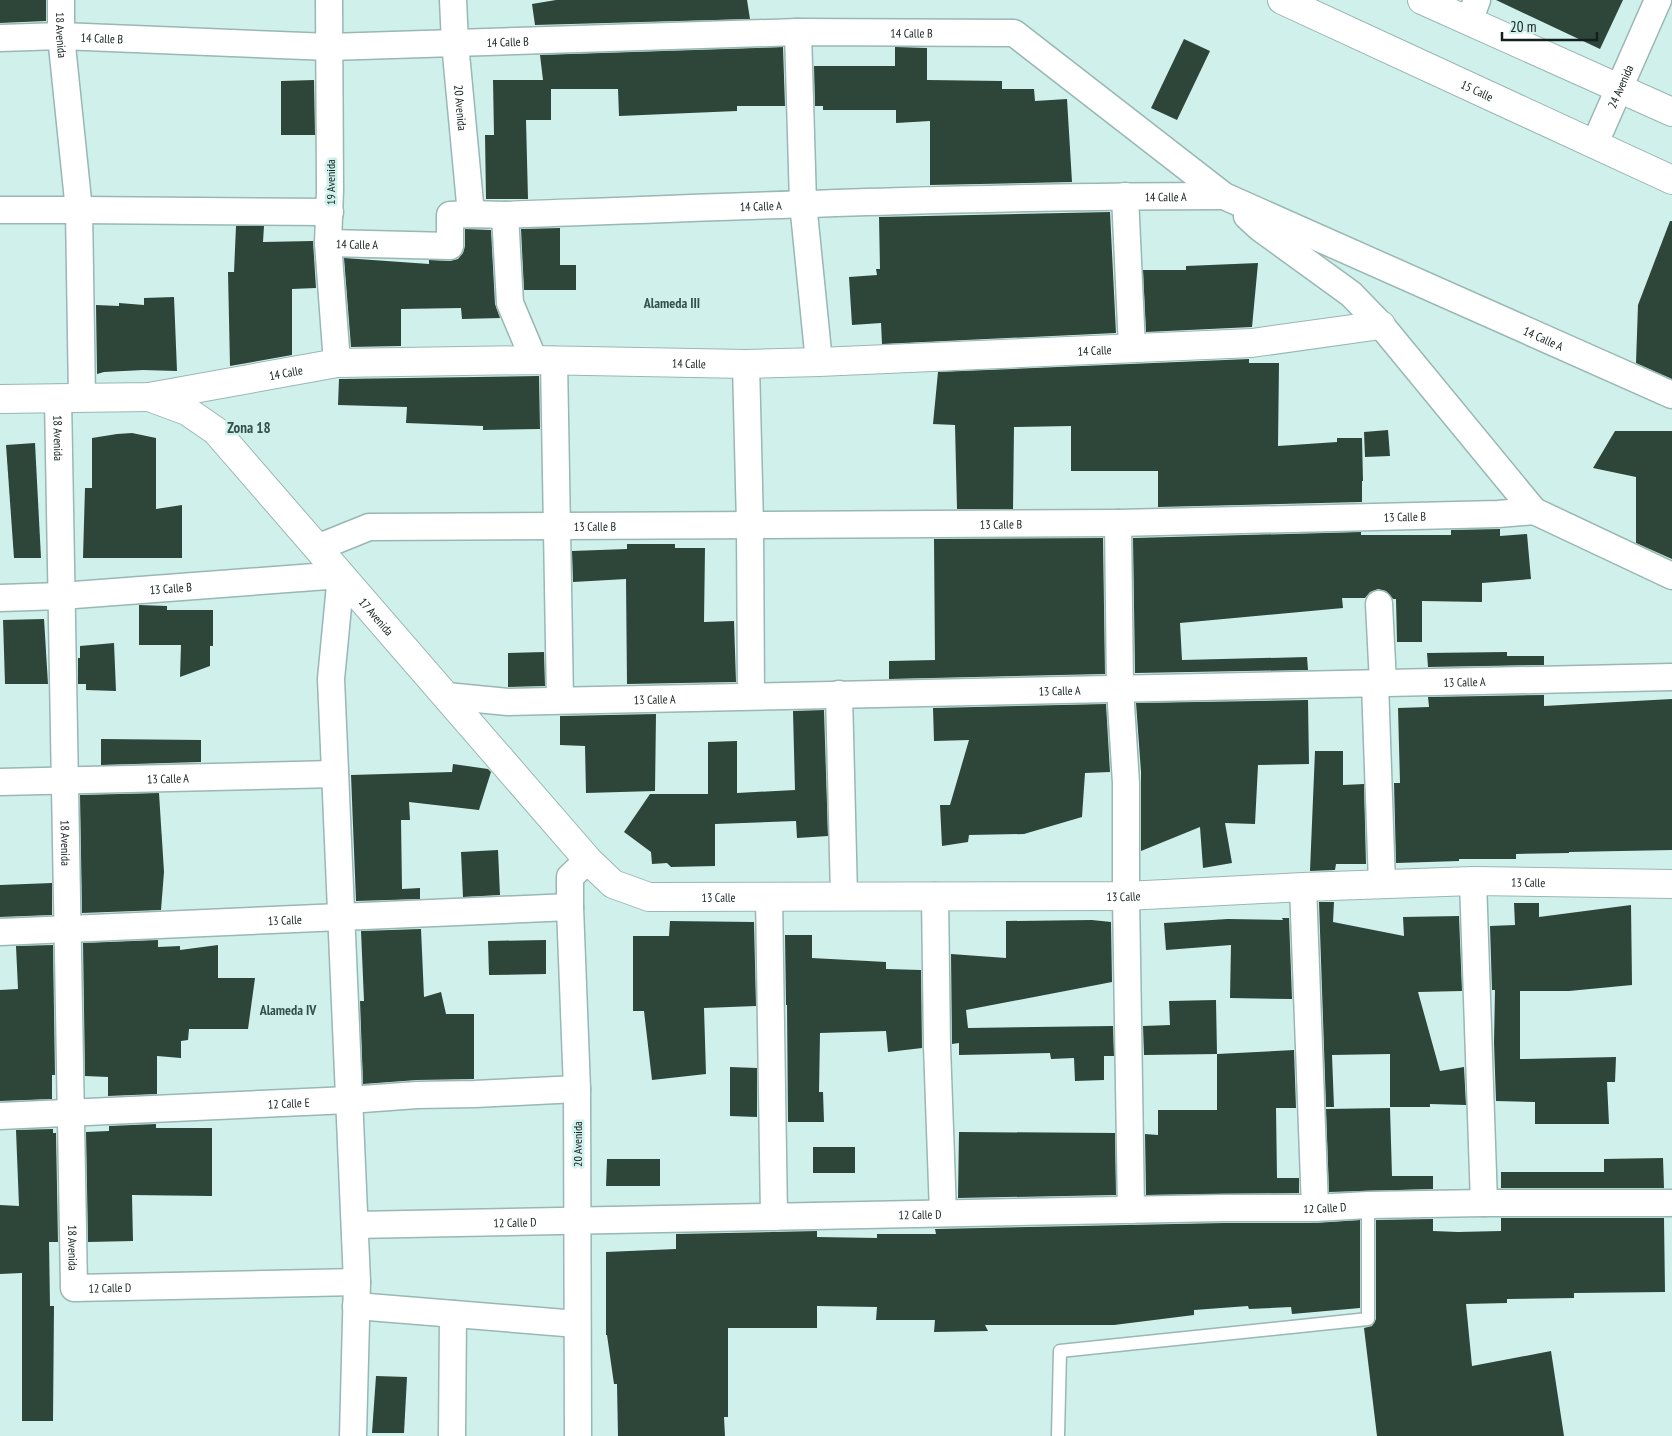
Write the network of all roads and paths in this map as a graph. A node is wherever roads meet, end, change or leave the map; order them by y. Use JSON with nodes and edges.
{"nodes":[{"id":1,"x":61,"y":0,"type":"edge"},
{"id":2,"x":329,"y":0,"type":"edge"},
{"id":3,"x":453,"y":0,"type":"edge"},
{"id":4,"x":1282,"y":0,"type":"edge"},
{"id":5,"x":1422,"y":0,"type":"edge"},
{"id":6,"x":1658,"y":0,"type":"edge"},
{"id":7,"x":1473,"y":11,"type":"edge"},
{"id":8,"x":798,"y":32,"type":"junction"},
{"id":9,"x":1014,"y":33,"type":"joint"},
{"id":10,"x":61,"y":36,"type":"junction"},
{"id":11,"x":0,"y":38,"type":"edge"},
{"id":12,"x":455,"y":43,"type":"junction"},
{"id":13,"x":330,"y":47,"type":"junction"},
{"id":14,"x":1619,"y":88,"type":"junction"},
{"id":15,"x":1672,"y":112,"type":"edge"},
{"id":16,"x":1595,"y":143,"type":"junction"},
{"id":17,"x":1672,"y":180,"type":"edge"},
{"id":18,"x":1125,"y":196,"type":"junction"},
{"id":19,"x":1224,"y":196,"type":"junction"},
{"id":20,"x":803,"y":203,"type":"junction"},
{"id":21,"x":0,"y":210,"type":"edge"},
{"id":22,"x":79,"y":210,"type":"junction"},
{"id":23,"x":330,"y":212,"type":"junction"},
{"id":24,"x":471,"y":214,"type":"junction"},
{"id":25,"x":505,"y":215,"type":"junction"},
{"id":26,"x":328,"y":243,"type":"junction"},
{"id":27,"x":1381,"y":325,"type":"junction"},
{"id":28,"x":1132,"y":348,"type":"junction"},
{"id":29,"x":544,"y":360,"type":"junction"},
{"id":30,"x":819,"y":362,"type":"junction"},
{"id":31,"x":337,"y":363,"type":"junction"},
{"id":32,"x":746,"y":364,"type":"junction"},
{"id":33,"x":1672,"y":395,"type":"edge"},
{"id":34,"x":149,"y":397,"type":"junction"},
{"id":35,"x":70,"y":398,"type":"junction"},
{"id":36,"x":0,"y":400,"type":"edge"},
{"id":37,"x":1534,"y":511,"type":"junction"},
{"id":38,"x":1118,"y":523,"type":"junction"},
{"id":39,"x":750,"y":525,"type":"junction"},
{"id":40,"x":556,"y":526,"type":"junction"},
{"id":41,"x":317,"y":548,"type":"junction"},
{"id":42,"x":341,"y":575,"type":"junction"},
{"id":43,"x":1672,"y":576,"type":"edge"},
{"id":44,"x":61,"y":596,"type":"junction"},
{"id":45,"x":0,"y":598,"type":"edge"},
{"id":46,"x":1379,"y":604,"type":"dead end"},
{"id":47,"x":1672,"y":677,"type":"edge"},
{"id":48,"x":1379,"y":683,"type":"junction"},
{"id":49,"x":1120,"y":689,"type":"junction"},
{"id":50,"x":839,"y":694,"type":"junction"},
{"id":51,"x":446,"y":696,"type":"junction"},
{"id":52,"x":751,"y":696,"type":"junction"},
{"id":53,"x":560,"y":700,"type":"junction"},
{"id":54,"x":335,"y":774,"type":"junction"},
{"id":55,"x":65,"y":781,"type":"junction"},
{"id":56,"x":0,"y":782,"type":"edge"},
{"id":57,"x":588,"y":860,"type":"junction"},
{"id":58,"x":1473,"y":881,"type":"junction"},
{"id":59,"x":1382,"y":884,"type":"junction"},
{"id":60,"x":1672,"y":884,"type":"edge"},
{"id":61,"x":1304,"y":887,"type":"junction"},
{"id":62,"x":844,"y":896,"type":"junction"},
{"id":63,"x":935,"y":896,"type":"junction"},
{"id":64,"x":1126,"y":896,"type":"junction"},
{"id":65,"x":770,"y":897,"type":"junction"},
{"id":66,"x":570,"y":907,"type":"junction"},
{"id":67,"x":341,"y":917,"type":"junction"},
{"id":68,"x":68,"y":929,"type":"junction"},
{"id":69,"x":0,"y":932,"type":"edge"},
{"id":70,"x":578,"y":1089,"type":"junction"},
{"id":71,"x":349,"y":1100,"type":"junction"},
{"id":72,"x":70,"y":1112,"type":"junction"},
{"id":73,"x":0,"y":1116,"type":"edge"},
{"id":74,"x":1484,"y":1203,"type":"junction"},
{"id":75,"x":1670,"y":1203,"type":"dead end"},
{"id":76,"x":1368,"y":1205,"type":"junction"},
{"id":77,"x":1315,"y":1208,"type":"junction"},
{"id":78,"x":1132,"y":1210,"type":"junction"},
{"id":79,"x":943,"y":1213,"type":"junction"},
{"id":80,"x":774,"y":1217,"type":"junction"},
{"id":81,"x":577,"y":1220,"type":"junction"},
{"id":82,"x":355,"y":1225,"type":"junction"},
{"id":83,"x":74,"y":1288,"type":"joint"},
{"id":84,"x":357,"y":1294,"type":"junction"},
{"id":85,"x":453,"y":1314,"type":"junction"},
{"id":86,"x":578,"y":1324,"type":"junction"},
{"id":87,"x":352,"y":1436,"type":"edge"},
{"id":88,"x":452,"y":1436,"type":"edge"},
{"id":89,"x":578,"y":1436,"type":"edge"},
{"id":90,"x":1058,"y":1436,"type":"edge"}],
"edges":[{"from":1,"to":10,"type":"street","name":"18 Avenida"},
{"from":2,"to":13,"type":"street","name":"19 Avenida"},
{"from":3,"to":12,"type":"street","name":"20 Avenida"},
{"from":4,"to":16,"type":"street","name":"15 Calle"},
{"from":5,"to":7,"type":"street"},
{"from":6,"to":14,"type":"street","name":"24 Avenida"},
{"from":7,"to":14,"type":"street"},
{"from":8,"to":9,"type":"street","name":"14 Calle B"},
{"from":8,"to":12,"type":"street","name":"14 Calle B"},
{"from":8,"to":20,"type":"street"},
{"from":9,"to":19,"type":"street","name":"14 Calle A"},
{"from":10,"to":11,"type":"street","name":"14 Calle B"},
{"from":10,"to":13,"type":"street","name":"14 Calle B"},
{"from":10,"to":22,"type":"street","name":"18 Avenida"},
{"from":12,"to":13,"type":"street","name":"14 Calle B"},
{"from":12,"to":24,"type":"street","name":"20 Avenida"},
{"from":13,"to":23,"type":"street","name":"19 Avenida"},
{"from":14,"to":15,"type":"street"},
{"from":14,"to":16,"type":"street","name":"24 Avenida"},
{"from":16,"to":17,"type":"street","name":"15 Calle"},
{"from":18,"to":19,"type":"street","name":"14 Calle A"},
{"from":18,"to":20,"type":"street","name":"14 Calle A"},
{"from":18,"to":28,"type":"street"},
{"from":19,"to":27,"type":"street"},
{"from":19,"to":33,"type":"street","name":"14 Calle A"},
{"from":20,"to":25,"type":"street","name":"14 Calle A"},
{"from":20,"to":30,"type":"street"},
{"from":21,"to":22,"type":"street"},
{"from":22,"to":23,"type":"street"},
{"from":22,"to":35,"type":"street","name":"18 Avenida"},
{"from":23,"to":26,"type":"street","name":"19 Avenida"},
{"from":24,"to":25,"type":"street","name":"14 Calle A"},
{"from":24,"to":26,"type":"street","name":"14 Calle A"},
{"from":25,"to":29,"type":"street"},
{"from":26,"to":31,"type":"street","name":"19 Avenida"},
{"from":27,"to":28,"type":"street","name":"14 Calle"},
{"from":27,"to":37,"type":"street"},
{"from":28,"to":30,"type":"street","name":"14 Calle"},
{"from":29,"to":31,"type":"street","name":"14 Calle"},
{"from":29,"to":32,"type":"street","name":"14 Calle"},
{"from":29,"to":40,"type":"street"},
{"from":30,"to":32,"type":"street","name":"14 Calle"},
{"from":31,"to":34,"type":"street","name":"14 Calle"},
{"from":32,"to":39,"type":"street"},
{"from":34,"to":35,"type":"street","name":"14 Calle"},
{"from":34,"to":41,"type":"street","name":"17 Avenida"},
{"from":35,"to":36,"type":"street","name":"14 Calle"},
{"from":35,"to":44,"type":"street","name":"18 Avenida"},
{"from":37,"to":38,"type":"street","name":"13 Calle B"},
{"from":37,"to":43,"type":"street","name":"13 Calle B"},
{"from":38,"to":39,"type":"street","name":"13 Calle B"},
{"from":38,"to":49,"type":"street"},
{"from":39,"to":40,"type":"street","name":"13 Calle B"},
{"from":39,"to":52,"type":"street"},
{"from":40,"to":41,"type":"street","name":"13 Calle B"},
{"from":40,"to":53,"type":"street"},
{"from":41,"to":42,"type":"street","name":"17 Avenida"},
{"from":42,"to":44,"type":"street","name":"13 Calle B"},
{"from":42,"to":51,"type":"street","name":"17 Avenida"},
{"from":42,"to":54,"type":"street"},
{"from":44,"to":45,"type":"street","name":"13 Calle B"},
{"from":44,"to":55,"type":"street","name":"18 Avenida"},
{"from":46,"to":48,"type":"street"},
{"from":47,"to":48,"type":"street","name":"13 Calle A"},
{"from":48,"to":49,"type":"street","name":"13 Calle A"},
{"from":48,"to":59,"type":"street"},
{"from":49,"to":50,"type":"street","name":"13 Calle A"},
{"from":49,"to":64,"type":"street"},
{"from":50,"to":52,"type":"street","name":"13 Calle A"},
{"from":50,"to":62,"type":"street"},
{"from":51,"to":53,"type":"street","name":"13 Calle A"},
{"from":51,"to":57,"type":"street","name":"17 Avenida"},
{"from":52,"to":53,"type":"street","name":"13 Calle A"},
{"from":54,"to":55,"type":"street","name":"13 Calle A"},
{"from":54,"to":67,"type":"street"},
{"from":55,"to":56,"type":"street","name":"13 Calle A"},
{"from":55,"to":68,"type":"street","name":"18 Avenida"},
{"from":57,"to":65,"type":"street","name":"13 Calle"},
{"from":57,"to":66,"type":"street","name":"20 Avenida"},
{"from":58,"to":59,"type":"street","name":"13 Calle"},
{"from":58,"to":60,"type":"street","name":"13 Calle"},
{"from":58,"to":74,"type":"street"},
{"from":59,"to":61,"type":"street","name":"13 Calle"},
{"from":61,"to":64,"type":"street","name":"13 Calle"},
{"from":61,"to":77,"type":"street"},
{"from":62,"to":63,"type":"street","name":"13 Calle"},
{"from":62,"to":65,"type":"street","name":"13 Calle"},
{"from":63,"to":64,"type":"street","name":"13 Calle"},
{"from":63,"to":79,"type":"street"},
{"from":64,"to":78,"type":"street"},
{"from":65,"to":80,"type":"street"},
{"from":66,"to":67,"type":"street","name":"13 Calle"},
{"from":66,"to":70,"type":"street","name":"20 Avenida"},
{"from":67,"to":68,"type":"street","name":"13 Calle"},
{"from":67,"to":71,"type":"street"},
{"from":68,"to":69,"type":"street","name":"13 Calle"},
{"from":68,"to":72,"type":"street","name":"18 Avenida"},
{"from":70,"to":71,"type":"street","name":"12 Calle E"},
{"from":70,"to":81,"type":"street","name":"20 Avenida"},
{"from":71,"to":72,"type":"street","name":"12 Calle E"},
{"from":71,"to":82,"type":"street"},
{"from":72,"to":73,"type":"street","name":"12 Calle E"},
{"from":72,"to":83,"type":"street","name":"18 Avenida"},
{"from":74,"to":75,"type":"street","name":"12 Calle D"},
{"from":74,"to":76,"type":"street","name":"12 Calle D"},
{"from":76,"to":77,"type":"street","name":"12 Calle D"},
{"from":76,"to":90,"type":"lane"},
{"from":77,"to":78,"type":"street","name":"12 Calle D"},
{"from":78,"to":79,"type":"street","name":"12 Calle D"},
{"from":79,"to":80,"type":"street","name":"12 Calle D"},
{"from":80,"to":81,"type":"street","name":"12 Calle D"},
{"from":81,"to":82,"type":"street","name":"12 Calle D"},
{"from":81,"to":86,"type":"street","name":"20 Avenida"},
{"from":82,"to":84,"type":"street"},
{"from":83,"to":84,"type":"street","name":"12 Calle D"},
{"from":84,"to":85,"type":"street","name":"12 Calle D"},
{"from":84,"to":87,"type":"street"},
{"from":85,"to":86,"type":"street","name":"12 Calle D"},
{"from":85,"to":88,"type":"street"},
{"from":86,"to":89,"type":"street","name":"20 Avenida"}]}
